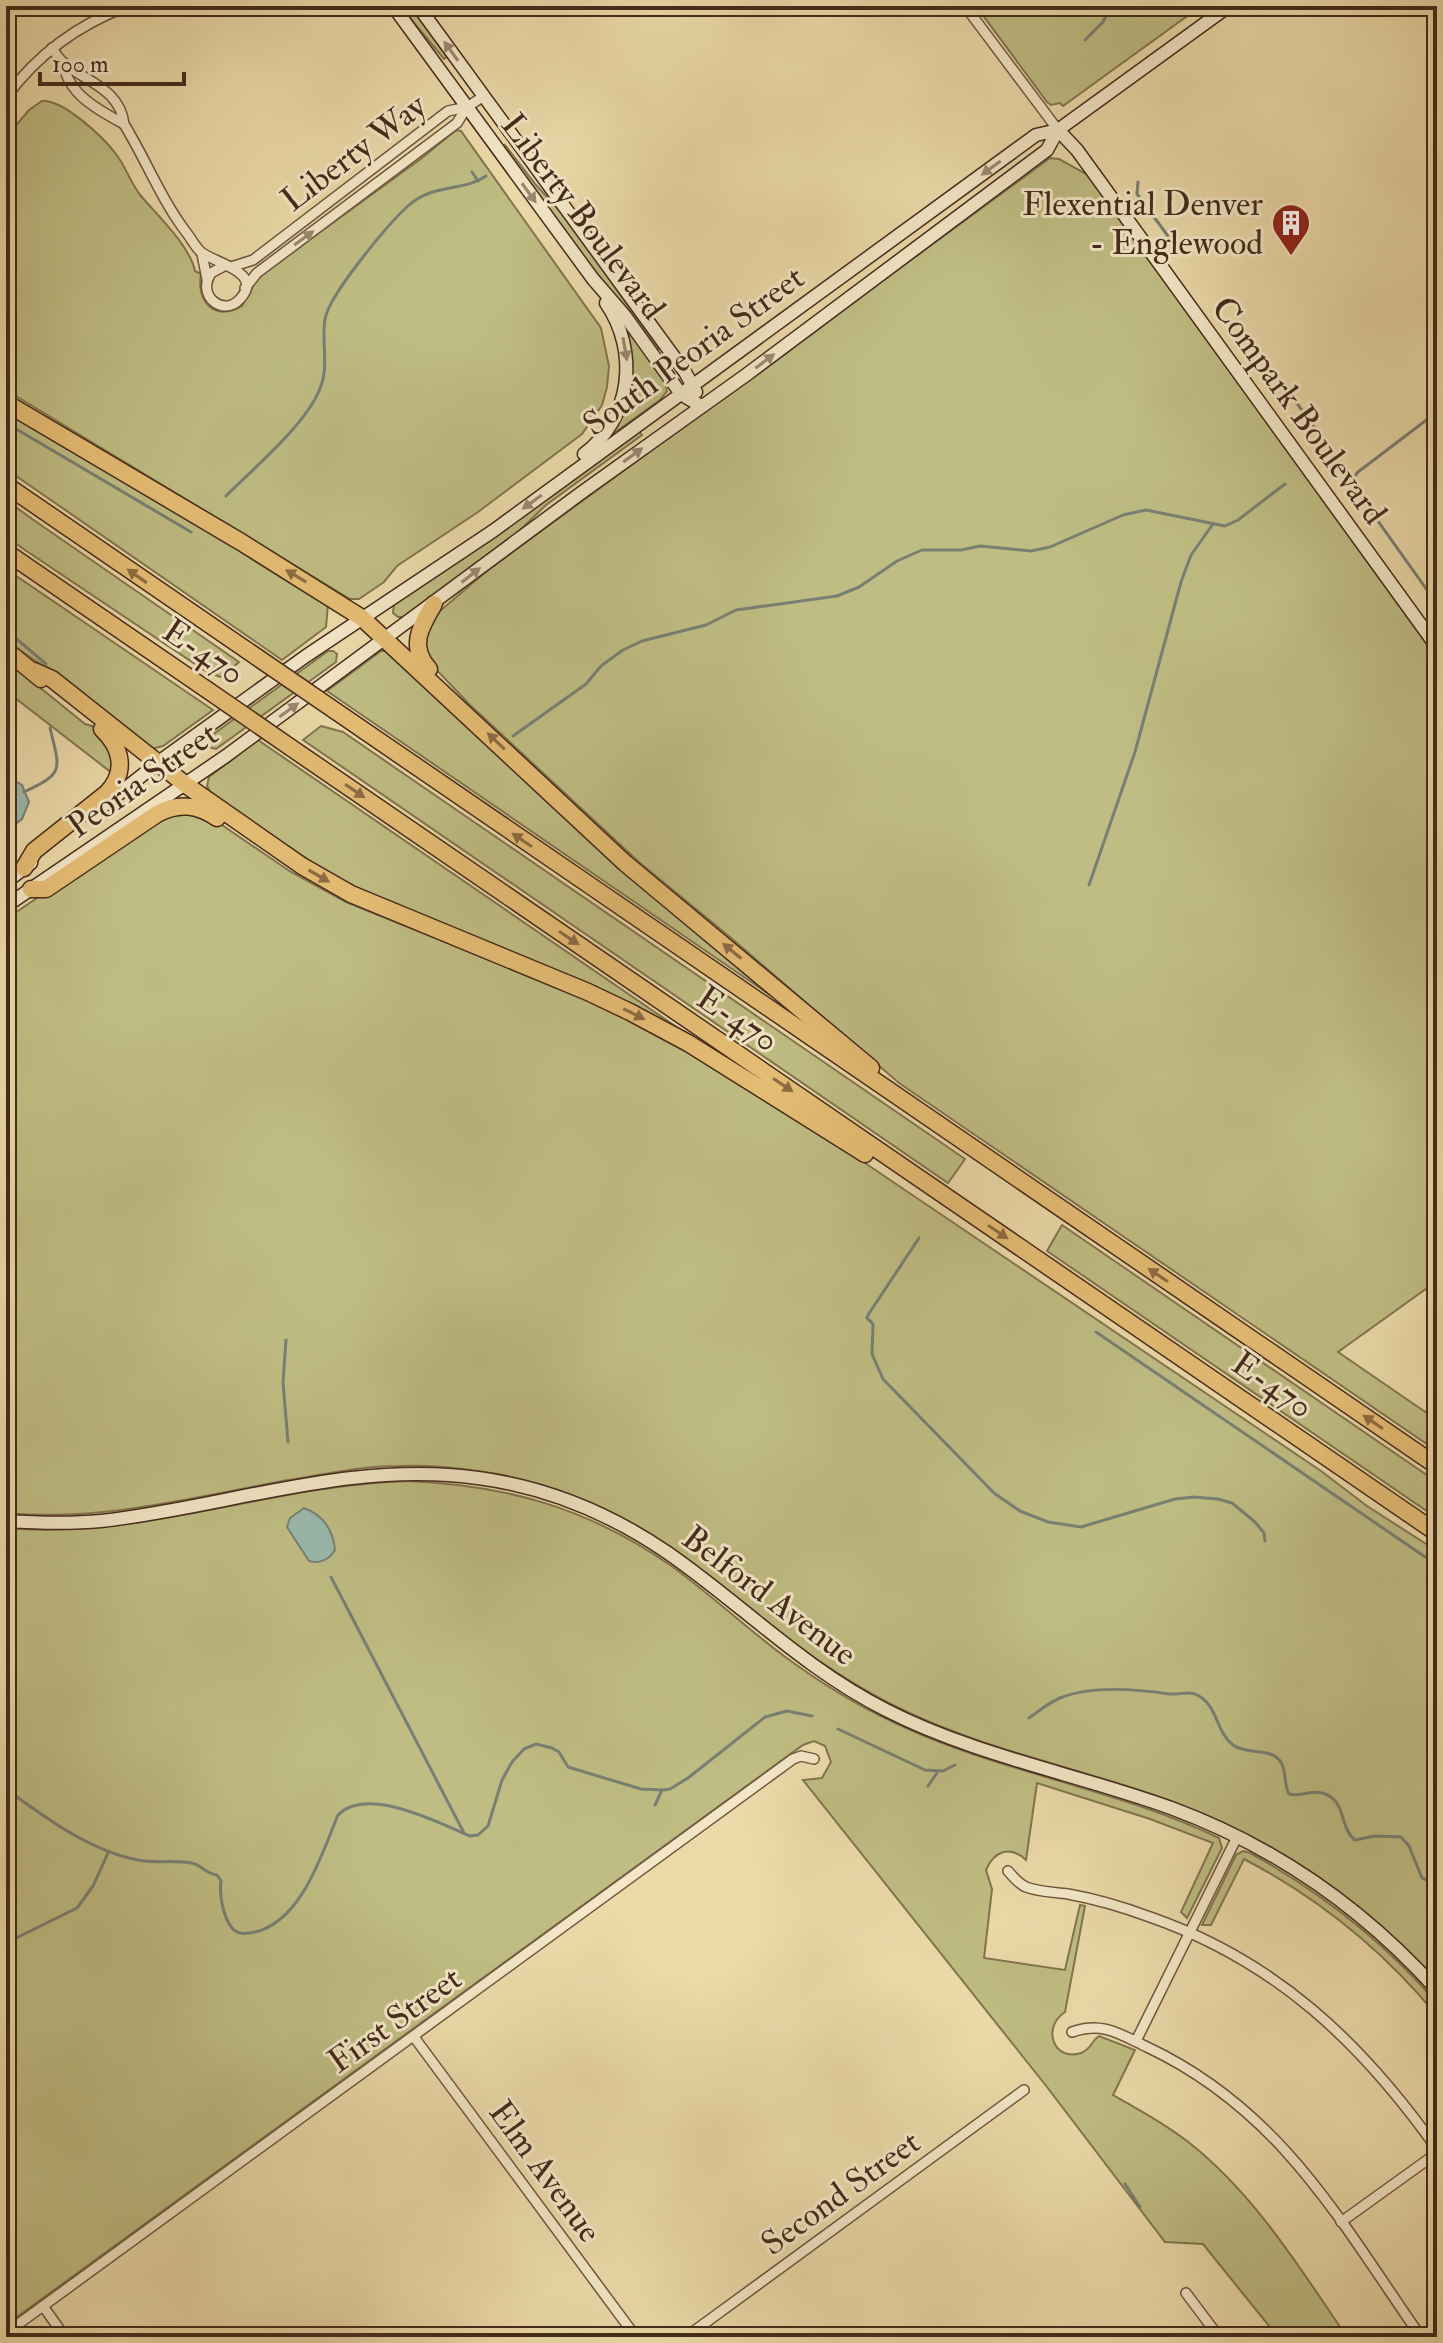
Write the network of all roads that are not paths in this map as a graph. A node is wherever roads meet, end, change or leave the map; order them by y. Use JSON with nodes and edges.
{"nodes":[{"id":1,"x":128,"y":6,"type":"edge"},
{"id":2,"x":393,"y":6,"type":"edge"},
{"id":3,"x":418,"y":6,"type":"edge"},
{"id":4,"x":965,"y":6,"type":"edge"},
{"id":5,"x":1229,"y":6,"type":"edge"},
{"id":6,"x":52,"y":48,"type":"junction"},
{"id":7,"x":64,"y":64,"type":"junction"},
{"id":8,"x":484,"y":96,"type":"junction"},
{"id":9,"x":6,"y":97,"type":"edge"},
{"id":10,"x":467,"y":107,"type":"junction"},
{"id":11,"x":124,"y":124,"type":"junction"},
{"id":12,"x":1058,"y":130,"type":"junction"},
{"id":13,"x":202,"y":254,"type":"junction"},
{"id":14,"x":227,"y":266,"type":"junction"},
{"id":15,"x":207,"y":279,"type":"junction"},
{"id":16,"x":593,"y":279,"type":"junction"},
{"id":17,"x":245,"y":288,"type":"junction"},
{"id":18,"x":694,"y":385,"type":"junction"},
{"id":19,"x":681,"y":394,"type":"junction"},
{"id":20,"x":6,"y":395,"type":"edge"},
{"id":21,"x":6,"y":403,"type":"edge"},
{"id":22,"x":701,"y":406,"type":"junction"},
{"id":23,"x":561,"y":481,"type":"junction"},
{"id":24,"x":6,"y":485,"type":"edge"},
{"id":25,"x":158,"y":492,"type":"junction"},
{"id":26,"x":6,"y":552,"type":"edge"},
{"id":27,"x":434,"y":604,"type":"junction"},
{"id":28,"x":362,"y":618,"type":"junction"},
{"id":29,"x":387,"y":639,"type":"junction"},
{"id":30,"x":1437,"y":647,"type":"edge"},
{"id":31,"x":6,"y":650,"type":"edge"},
{"id":32,"x":34,"y":671,"type":"junction"},
{"id":33,"x":453,"y":701,"type":"junction"},
{"id":34,"x":157,"y":763,"type":"junction"},
{"id":35,"x":186,"y":785,"type":"junction"},
{"id":36,"x":276,"y":850,"type":"junction"},
{"id":37,"x":24,"y":868,"type":"junction"},
{"id":38,"x":6,"y":882,"type":"edge"},
{"id":39,"x":31,"y":889,"type":"junction"},
{"id":40,"x":6,"y":906,"type":"edge"},
{"id":41,"x":933,"y":1121,"type":"junction"},
{"id":42,"x":931,"y":1187,"type":"junction"},
{"id":43,"x":1437,"y":1466,"type":"edge"},
{"id":44,"x":6,"y":1521,"type":"edge"},
{"id":45,"x":1437,"y":1533,"type":"edge"},
{"id":46,"x":814,"y":1759,"type":"dead end"},
{"id":47,"x":1237,"y":1837,"type":"junction"},
{"id":48,"x":1008,"y":1871,"type":"dead end"},
{"id":49,"x":1189,"y":1933,"type":"junction"},
{"id":50,"x":1437,"y":1990,"type":"edge"},
{"id":51,"x":1072,"y":2032,"type":"dead end"},
{"id":52,"x":414,"y":2037,"type":"junction"},
{"id":53,"x":1136,"y":2041,"type":"junction"},
{"id":54,"x":1024,"y":2090,"type":"dead end"},
{"id":55,"x":1437,"y":2151,"type":"edge"},
{"id":56,"x":1341,"y":2222,"type":"junction"},
{"id":57,"x":1186,"y":2293,"type":"dead end"},
{"id":58,"x":43,"y":2306,"type":"junction"},
{"id":59,"x":6,"y":2333,"type":"edge"},
{"id":60,"x":65,"y":2337,"type":"edge"},
{"id":61,"x":636,"y":2337,"type":"edge"},
{"id":62,"x":686,"y":2337,"type":"edge"},
{"id":63,"x":1219,"y":2337,"type":"edge"},
{"id":64,"x":1421,"y":2337,"type":"edge"}],
"edges":[{"from":1,"to":6,"type":"street"},
{"from":2,"to":10,"type":"main road","name":"Liberty Boulevard"},
{"from":8,"to":3,"type":"main road","name":"Liberty Boulevard","one_way":true},
{"from":4,"to":12,"type":"street"},
{"from":5,"to":12,"type":"main road","name":"South Peoria Street"},
{"from":6,"to":7,"type":"street"},
{"from":6,"to":9,"type":"street"},
{"from":7,"to":11,"type":"street"},
{"from":7,"to":11,"type":"street"},
{"from":8,"to":10,"type":"street"},
{"from":8,"to":18,"type":"main road","name":"Liberty Boulevard"},
{"from":10,"to":14,"type":"street","name":"Liberty Way"},
{"from":10,"to":16,"type":"main road","name":"Liberty Boulevard","one_way":true},
{"from":17,"to":10,"type":"street","name":"Liberty Way","one_way":true},
{"from":11,"to":13,"type":"street"},
{"from":12,"to":18,"type":"main road","name":"South Peoria Street","one_way":true},
{"from":22,"to":12,"type":"main road","name":"South Peoria Street","one_way":true},
{"from":12,"to":30,"type":"main road","name":"Compark Boulevard"},
{"from":13,"to":14,"type":"street"},
{"from":13,"to":15,"type":"street"},
{"from":14,"to":15,"type":"street"},
{"from":14,"to":17,"type":"street"},
{"from":15,"to":17,"type":"street"},
{"from":16,"to":19,"type":"main road","name":"Liberty Boulevard"},
{"from":16,"to":23,"type":"main road","one_way":true},
{"from":18,"to":19,"type":"main road","name":"South Peoria Street"},
{"from":18,"to":22,"type":"main road","name":"Liberty Boulevard"},
{"from":19,"to":22,"type":"main road","name":"Liberty Boulevard"},
{"from":19,"to":23,"type":"main road","name":"South Peoria Street"},
{"from":20,"to":25,"type":"highway"},
{"from":21,"to":25,"type":"highway"},
{"from":27,"to":22,"type":"main road","name":"South Peoria Street","one_way":true},
{"from":23,"to":28,"type":"main road","name":"South Peoria Street","one_way":true},
{"from":41,"to":24,"type":"highway","name":"E-470","one_way":true,"bridge":true},
{"from":28,"to":25,"type":"highway","one_way":true},
{"from":26,"to":42,"type":"highway","name":"E-470","one_way":true,"bridge":true},
{"from":27,"to":29,"type":"main road","name":"South Peoria Street"},
{"from":27,"to":33,"type":"highway"},
{"from":28,"to":29,"type":"highway"},
{"from":28,"to":34,"type":"main road","name":"Peoria Street"},
{"from":29,"to":33,"type":"highway"},
{"from":35,"to":29,"type":"main road","name":"Peoria Street","one_way":true},
{"from":31,"to":32,"type":"highway"},
{"from":32,"to":34,"type":"highway"},
{"from":32,"to":37,"type":"highway"},
{"from":41,"to":33,"type":"highway","one_way":true},
{"from":34,"to":35,"type":"highway"},
{"from":34,"to":37,"type":"main road","name":"Peoria Street"},
{"from":35,"to":36,"type":"highway"},
{"from":35,"to":39,"type":"main road","name":"Peoria Street"},
{"from":36,"to":39,"type":"highway"},
{"from":36,"to":42,"type":"highway","one_way":true},
{"from":37,"to":38,"type":"main road","name":"Peoria Street"},
{"from":39,"to":40,"type":"main road","name":"Peoria Street"},
{"from":43,"to":41,"type":"highway","name":"E-470","one_way":true},
{"from":42,"to":45,"type":"highway","name":"E-470","one_way":true},
{"from":44,"to":47,"type":"main road","name":"Belford Avenue"},
{"from":46,"to":52,"type":"street","name":"First Street"},
{"from":47,"to":49,"type":"street"},
{"from":47,"to":50,"type":"main road","name":"Belford Avenue"},
{"from":48,"to":49,"type":"street"},
{"from":49,"to":53,"type":"street"},
{"from":49,"to":55,"type":"street"},
{"from":51,"to":53,"type":"street"},
{"from":52,"to":58,"type":"street","name":"First Street"},
{"from":52,"to":61,"type":"street","name":"Elm Avenue"},
{"from":53,"to":56,"type":"street"},
{"from":54,"to":62,"type":"street","name":"Second Street"},
{"from":55,"to":56,"type":"street"},
{"from":56,"to":64,"type":"street"},
{"from":57,"to":63,"type":"street"},
{"from":58,"to":59,"type":"street","name":"First Street"},
{"from":58,"to":60,"type":"street"}]}
